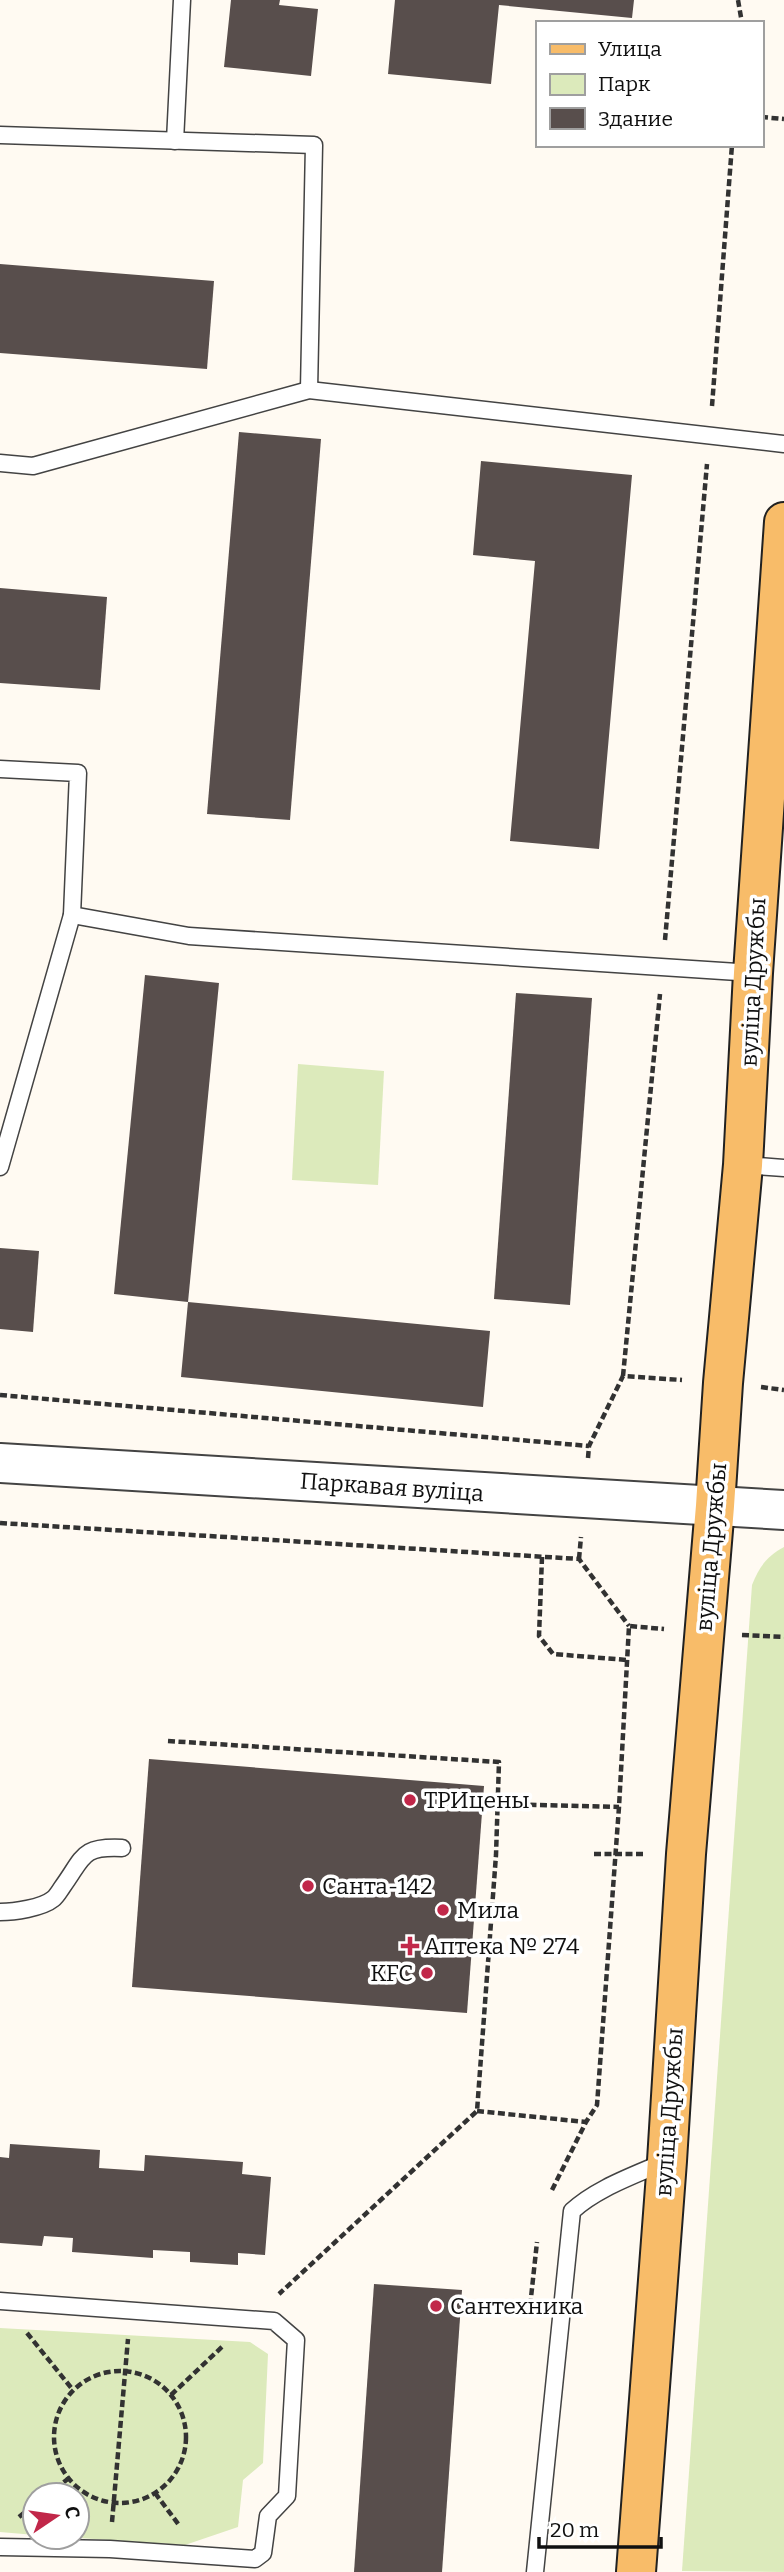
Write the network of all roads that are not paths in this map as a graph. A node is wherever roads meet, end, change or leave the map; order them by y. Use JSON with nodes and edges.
{"nodes":[{"id":1,"x":182,"y":0,"type":"edge"},
{"id":2,"x":0,"y":135,"type":"edge"},
{"id":3,"x":175,"y":141,"type":"junction"},
{"id":4,"x":309,"y":390,"type":"junction"},
{"id":5,"x":784,"y":444,"type":"edge"},
{"id":6,"x":0,"y":463,"type":"edge"},
{"id":7,"x":784,"y":522,"type":"edge"},
{"id":8,"x":0,"y":769,"type":"edge"},
{"id":9,"x":72,"y":915,"type":"junction"},
{"id":10,"x":753,"y":973,"type":"junction"},
{"id":11,"x":743,"y":1165,"type":"junction"},
{"id":12,"x":0,"y":1167,"type":"edge"},
{"id":13,"x":784,"y":1168,"type":"edge"},
{"id":14,"x":0,"y":1463,"type":"edge"},
{"id":15,"x":715,"y":1506,"type":"junction"},
{"id":16,"x":784,"y":1510,"type":"edge"},
{"id":17,"x":122,"y":1848,"type":"dead end"},
{"id":18,"x":0,"y":1912,"type":"edge"},
{"id":19,"x":667,"y":2161,"type":"junction"},
{"id":20,"x":1,"y":2301,"type":"edge"},
{"id":21,"x":0,"y":2547,"type":"edge"},
{"id":22,"x":535,"y":2572,"type":"edge"},
{"id":23,"x":636,"y":2572,"type":"edge"}],
"edges":[{"from":1,"to":3,"type":"lane"},
{"from":2,"to":3,"type":"lane"},
{"from":3,"to":4,"type":"lane"},
{"from":4,"to":5,"type":"lane"},
{"from":4,"to":6,"type":"lane"},
{"from":7,"to":10,"type":"main road","name":"вуліца Дружбы"},
{"from":8,"to":9,"type":"lane"},
{"from":9,"to":10,"type":"lane"},
{"from":9,"to":12,"type":"lane"},
{"from":10,"to":11,"type":"main road","name":"вуліца Дружбы"},
{"from":11,"to":13,"type":"lane"},
{"from":11,"to":15,"type":"main road","name":"вуліца Дружбы"},
{"from":14,"to":15,"type":"street","name":"Паркавая вуліца"},
{"from":15,"to":16,"type":"street","name":"Паркавая вуліца"},
{"from":15,"to":19,"type":"main road","name":"вуліца Дружбы"},
{"from":17,"to":18,"type":"lane"},
{"from":19,"to":22,"type":"lane"},
{"from":19,"to":23,"type":"main road","name":"вуліца Дружбы"},
{"from":20,"to":21,"type":"lane"}]}
